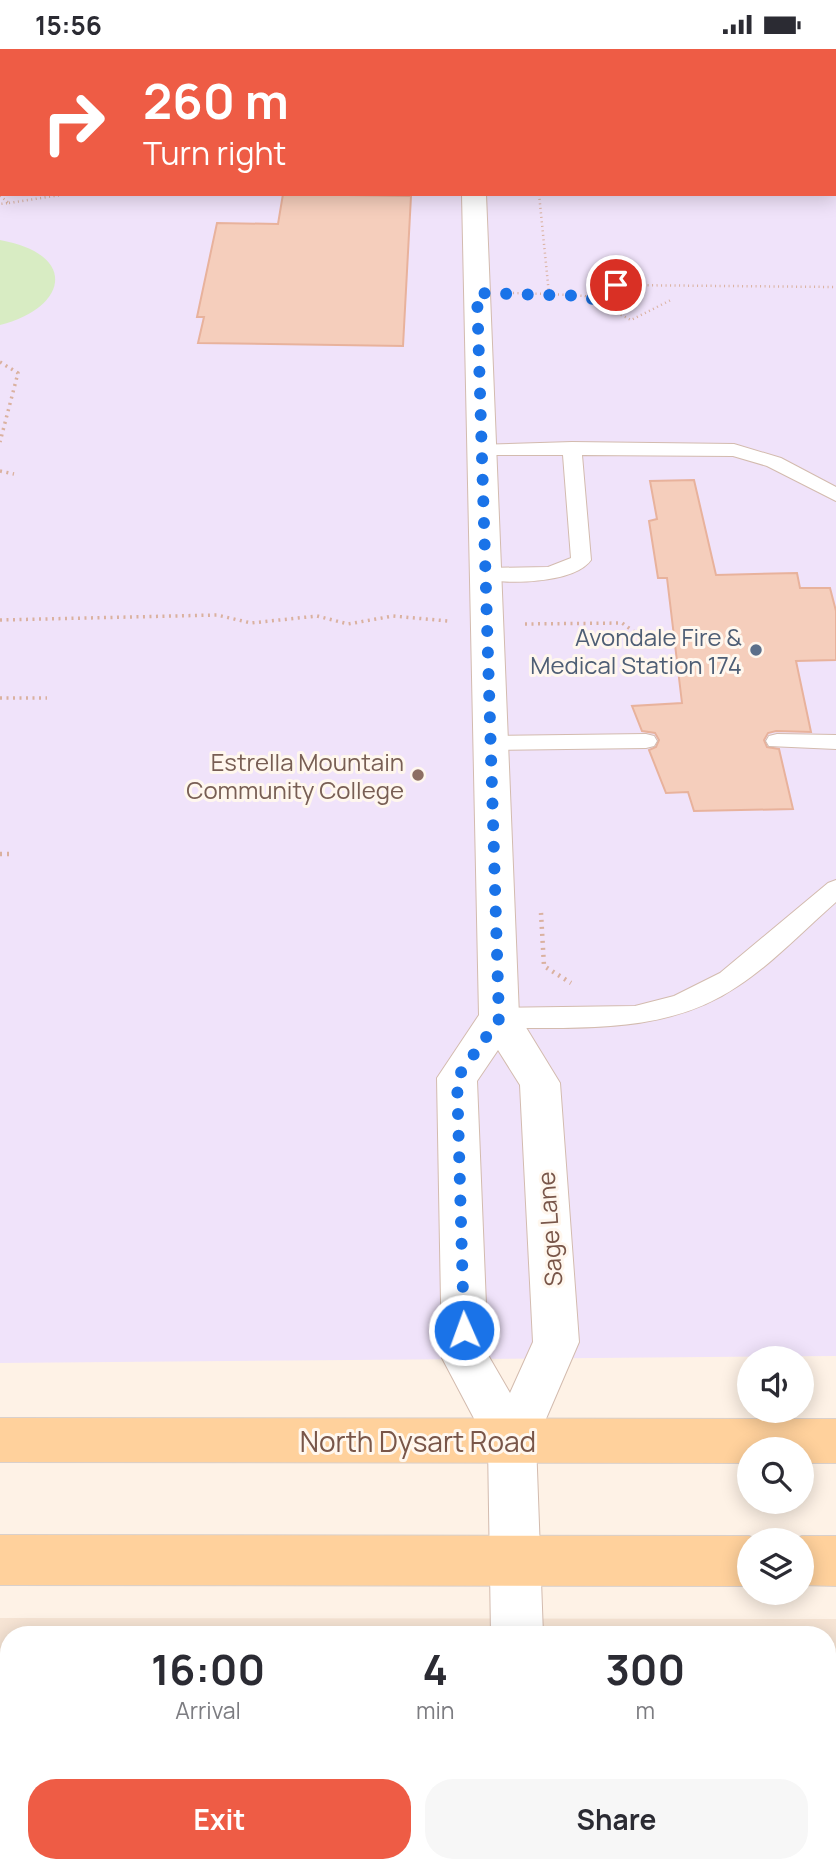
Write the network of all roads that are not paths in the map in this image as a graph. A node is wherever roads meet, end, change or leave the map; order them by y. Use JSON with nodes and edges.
{"nodes":[{"id":1,"x":474,"y":196,"type":"edge"},
{"id":2,"x":572,"y":448,"type":"junction"},
{"id":3,"x":481,"y":449,"type":"junction"},
{"id":4,"x":836,"y":495,"type":"edge"},
{"id":5,"x":485,"y":574,"type":"junction"},
{"id":6,"x":646,"y":741,"type":"dead end"},
{"id":7,"x":777,"y":741,"type":"dead end"},
{"id":8,"x":836,"y":742,"type":"edge"},
{"id":9,"x":491,"y":743,"type":"junction"},
{"id":10,"x":836,"y":889,"type":"edge"},
{"id":11,"x":499,"y":1019,"type":"junction"},
{"id":12,"x":0,"y":1440,"type":"edge"},
{"id":13,"x":836,"y":1441,"type":"edge"},
{"id":14,"x":512,"y":1442,"type":"junction"},
{"id":15,"x":0,"y":1560,"type":"edge"},
{"id":16,"x":516,"y":1561,"type":"junction"},
{"id":17,"x":737,"y":1561,"type":"edge"},
{"id":18,"x":814,"y":1561,"type":"edge"},
{"id":19,"x":836,"y":1561,"type":"edge"},
{"id":20,"x":517,"y":1626,"type":"edge"}],
"edges":[{"from":1,"to":3,"type":"street"},
{"from":2,"to":3,"type":"lane"},
{"from":2,"to":4,"type":"lane"},
{"from":2,"to":5,"type":"lane"},
{"from":3,"to":5,"type":"street"},
{"from":5,"to":9,"type":"street"},
{"from":6,"to":9,"type":"lane"},
{"from":7,"to":8,"type":"lane"},
{"from":9,"to":11,"type":"street"},
{"from":10,"to":11,"type":"lane"},
{"from":11,"to":14,"type":"street","name":"Sage Lane"},
{"from":11,"to":14,"type":"street","name":"Sage Lane"},
{"from":12,"to":14,"type":"main road","name":"North Dysart Road"},
{"from":13,"to":14,"type":"main road","name":"North Dysart Road"},
{"from":14,"to":16,"type":"street","name":"Sage Lane"},
{"from":15,"to":16,"type":"main road"},
{"from":16,"to":17,"type":"main road"},
{"from":16,"to":20,"type":"street","name":"Sage Lane"},
{"from":18,"to":19,"type":"main road"}]}
